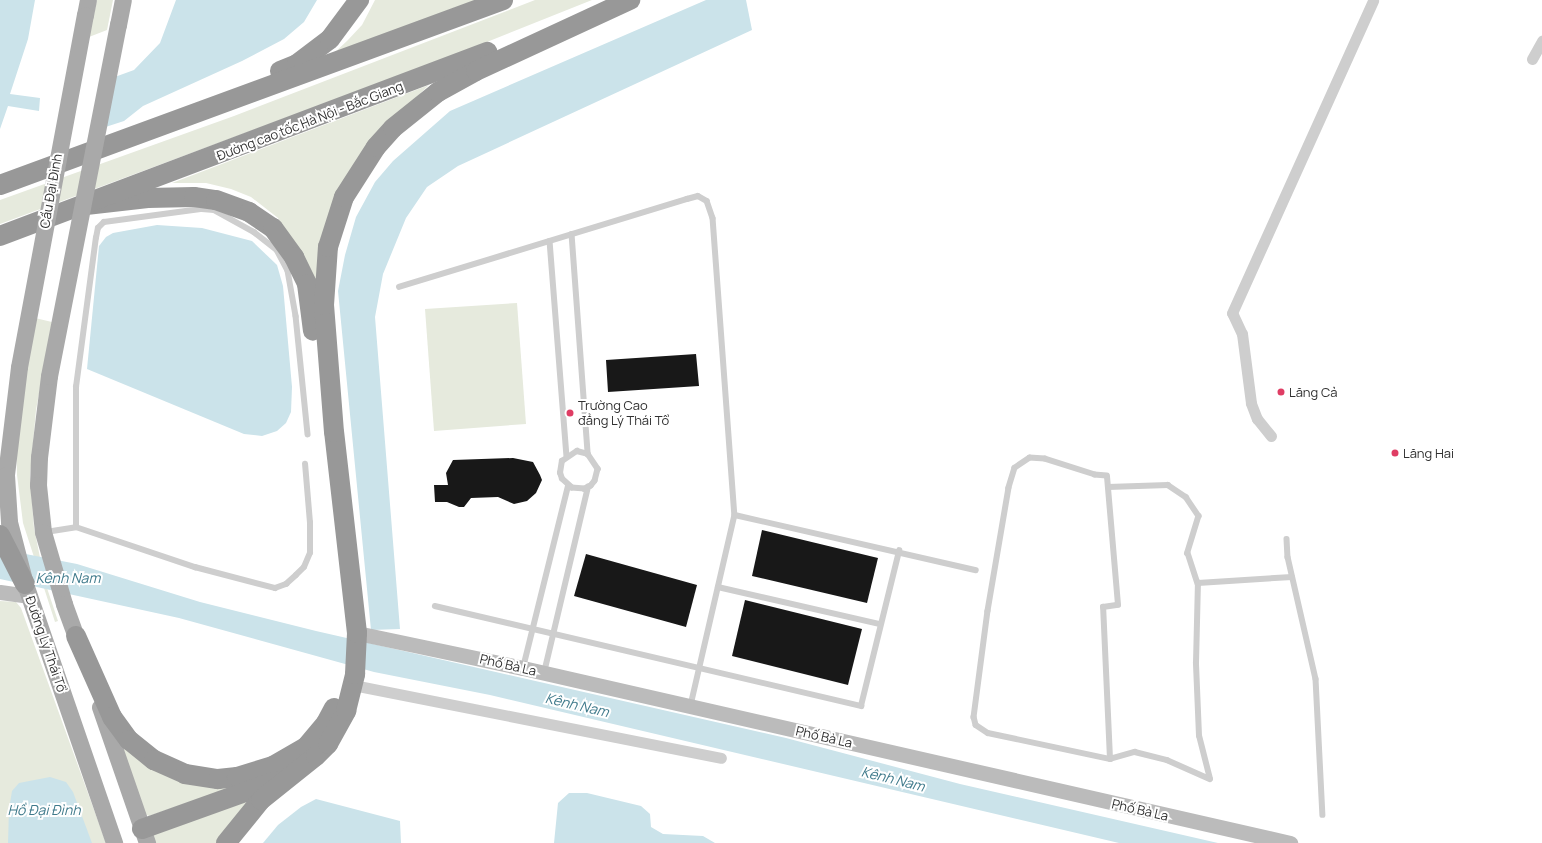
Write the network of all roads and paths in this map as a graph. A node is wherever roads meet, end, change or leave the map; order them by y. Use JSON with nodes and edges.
{"nodes":[{"id":1,"x":123,"y":0,"type":"edge"},
{"id":2,"x":359,"y":0,"type":"edge"},
{"id":3,"x":503,"y":0,"type":"edge"},
{"id":4,"x":617,"y":0,"type":"edge"},
{"id":5,"x":630,"y":0,"type":"edge"},
{"id":6,"x":1373,"y":0,"type":"edge"},
{"id":7,"x":86,"y":7,"type":"edge"},
{"id":8,"x":1542,"y":41,"type":"edge"},
{"id":9,"x":1532,"y":59,"type":"dead end"},
{"id":10,"x":105,"y":147,"type":"junction"},
{"id":11,"x":70,"y":160,"type":"junction"},
{"id":12,"x":0,"y":178,"type":"edge"},
{"id":13,"x":0,"y":185,"type":"edge"},
{"id":14,"x":86,"y":205,"type":"junction"},
{"id":15,"x":572,"y":234,"type":"junction"},
{"id":16,"x":0,"y":236,"type":"edge"},
{"id":17,"x":550,"y":241,"type":"junction"},
{"id":18,"x":399,"y":287,"type":"dead end"},
{"id":19,"x":308,"y":434,"type":"dead end"},
{"id":20,"x":1271,"y":436,"type":"dead end"},
{"id":21,"x":588,"y":454,"type":"junction"},
{"id":22,"x":567,"y":456,"type":"junction"},
{"id":23,"x":305,"y":464,"type":"dead end"},
{"id":24,"x":568,"y":486,"type":"junction"},
{"id":25,"x":588,"y":487,"type":"junction"},
{"id":26,"x":1108,"y":487,"type":"junction"},
{"id":27,"x":735,"y":515,"type":"junction"},
{"id":28,"x":76,"y":527,"type":"junction"},
{"id":29,"x":43,"y":532,"type":"junction"},
{"id":30,"x":5,"y":539,"type":"edge"},
{"id":31,"x":1287,"y":539,"type":"dead end"},
{"id":32,"x":899,"y":551,"type":"junction"},
{"id":33,"x":976,"y":570,"type":"dead end"},
{"id":34,"x":1292,"y":577,"type":"junction"},
{"id":35,"x":1198,"y":583,"type":"junction"},
{"id":36,"x":718,"y":587,"type":"junction"},
{"id":37,"x":27,"y":590,"type":"junction"},
{"id":38,"x":0,"y":592,"type":"edge"},
{"id":39,"x":435,"y":606,"type":"dead end"},
{"id":40,"x":880,"y":624,"type":"junction"},
{"id":41,"x":351,"y":628,"type":"junction"},
{"id":42,"x":533,"y":629,"type":"junction"},
{"id":43,"x":553,"y":634,"type":"junction"},
{"id":44,"x":76,"y":636,"type":"junction"},
{"id":45,"x":523,"y":668,"type":"junction"},
{"id":46,"x":699,"y":668,"type":"junction"},
{"id":47,"x":544,"y":673,"type":"junction"},
{"id":48,"x":348,"y":681,"type":"junction"},
{"id":49,"x":691,"y":706,"type":"junction"},
{"id":50,"x":721,"y":758,"type":"dead end"},
{"id":51,"x":1110,"y":759,"type":"junction"},
{"id":52,"x":288,"y":777,"type":"junction"},
{"id":53,"x":1322,"y":815,"type":"dead end"},
{"id":54,"x":145,"y":836,"type":"edge"},
{"id":55,"x":114,"y":843,"type":"edge"},
{"id":56,"x":226,"y":843,"type":"edge"},
{"id":57,"x":1290,"y":843,"type":"edge"}],
"edges":[{"from":1,"to":29,"type":"main road","bridge":true},
{"from":2,"to":10,"type":"highway"},
{"from":3,"to":10,"type":"highway"},
{"from":4,"to":14,"type":"highway","name":"Đường cao tốc Hà Nội - Bắc Giang"},
{"from":5,"to":41,"type":"highway"},
{"from":6,"to":20,"type":"street"},
{"from":7,"to":30,"type":"main road","name":"Cầu Đại Đình","bridge":true},
{"from":8,"to":9,"type":"street"},
{"from":10,"to":11,"type":"highway"},
{"from":11,"to":12,"type":"highway"},
{"from":11,"to":13,"type":"highway"},
{"from":14,"to":16,"type":"highway","name":"Đường cao tốc Hà Nội - Bắc Giang"},
{"from":14,"to":41,"type":"highway"},
{"from":15,"to":17,"type":"lane"},
{"from":15,"to":21,"type":"lane"},
{"from":15,"to":27,"type":"lane"},
{"from":17,"to":18,"type":"lane"},
{"from":17,"to":22,"type":"lane"},
{"from":19,"to":28,"type":"lane"},
{"from":21,"to":22,"type":"lane"},
{"from":21,"to":25,"type":"lane"},
{"from":22,"to":24,"type":"lane"},
{"from":23,"to":28,"type":"lane"},
{"from":24,"to":25,"type":"lane"},
{"from":24,"to":42,"type":"lane"},
{"from":25,"to":43,"type":"lane"},
{"from":26,"to":35,"type":"lane"},
{"from":26,"to":51,"type":"lane"},
{"from":26,"to":51,"type":"lane"},
{"from":27,"to":32,"type":"lane"},
{"from":27,"to":36,"type":"lane"},
{"from":28,"to":29,"type":"lane"},
{"from":29,"to":44,"type":"main road"},
{"from":30,"to":37,"type":"highway"},
{"from":31,"to":34,"type":"lane"},
{"from":32,"to":33,"type":"lane"},
{"from":32,"to":40,"type":"lane"},
{"from":34,"to":35,"type":"lane"},
{"from":34,"to":53,"type":"lane"},
{"from":35,"to":51,"type":"lane"},
{"from":36,"to":40,"type":"lane"},
{"from":36,"to":46,"type":"lane"},
{"from":37,"to":38,"type":"street"},
{"from":37,"to":55,"type":"main road","name":"Đường Lý Thái Tổ"},
{"from":39,"to":42,"type":"lane"},
{"from":40,"to":46,"type":"lane"},
{"from":41,"to":45,"type":"street","name":"Phố Bà La"},
{"from":41,"to":48,"type":"highway"},
{"from":42,"to":43,"type":"lane"},
{"from":42,"to":45,"type":"lane"},
{"from":43,"to":46,"type":"lane"},
{"from":43,"to":47,"type":"lane"},
{"from":44,"to":48,"type":"highway"},
{"from":44,"to":54,"type":"main road"},
{"from":45,"to":47,"type":"street","name":"Phố Bà La"},
{"from":46,"to":49,"type":"lane"},
{"from":47,"to":49,"type":"street","name":"Phố Bà La"},
{"from":48,"to":50,"type":"street"},
{"from":48,"to":52,"type":"highway"},
{"from":49,"to":57,"type":"street","name":"Phố Bà La"},
{"from":52,"to":54,"type":"highway"},
{"from":52,"to":56,"type":"highway"}]}
